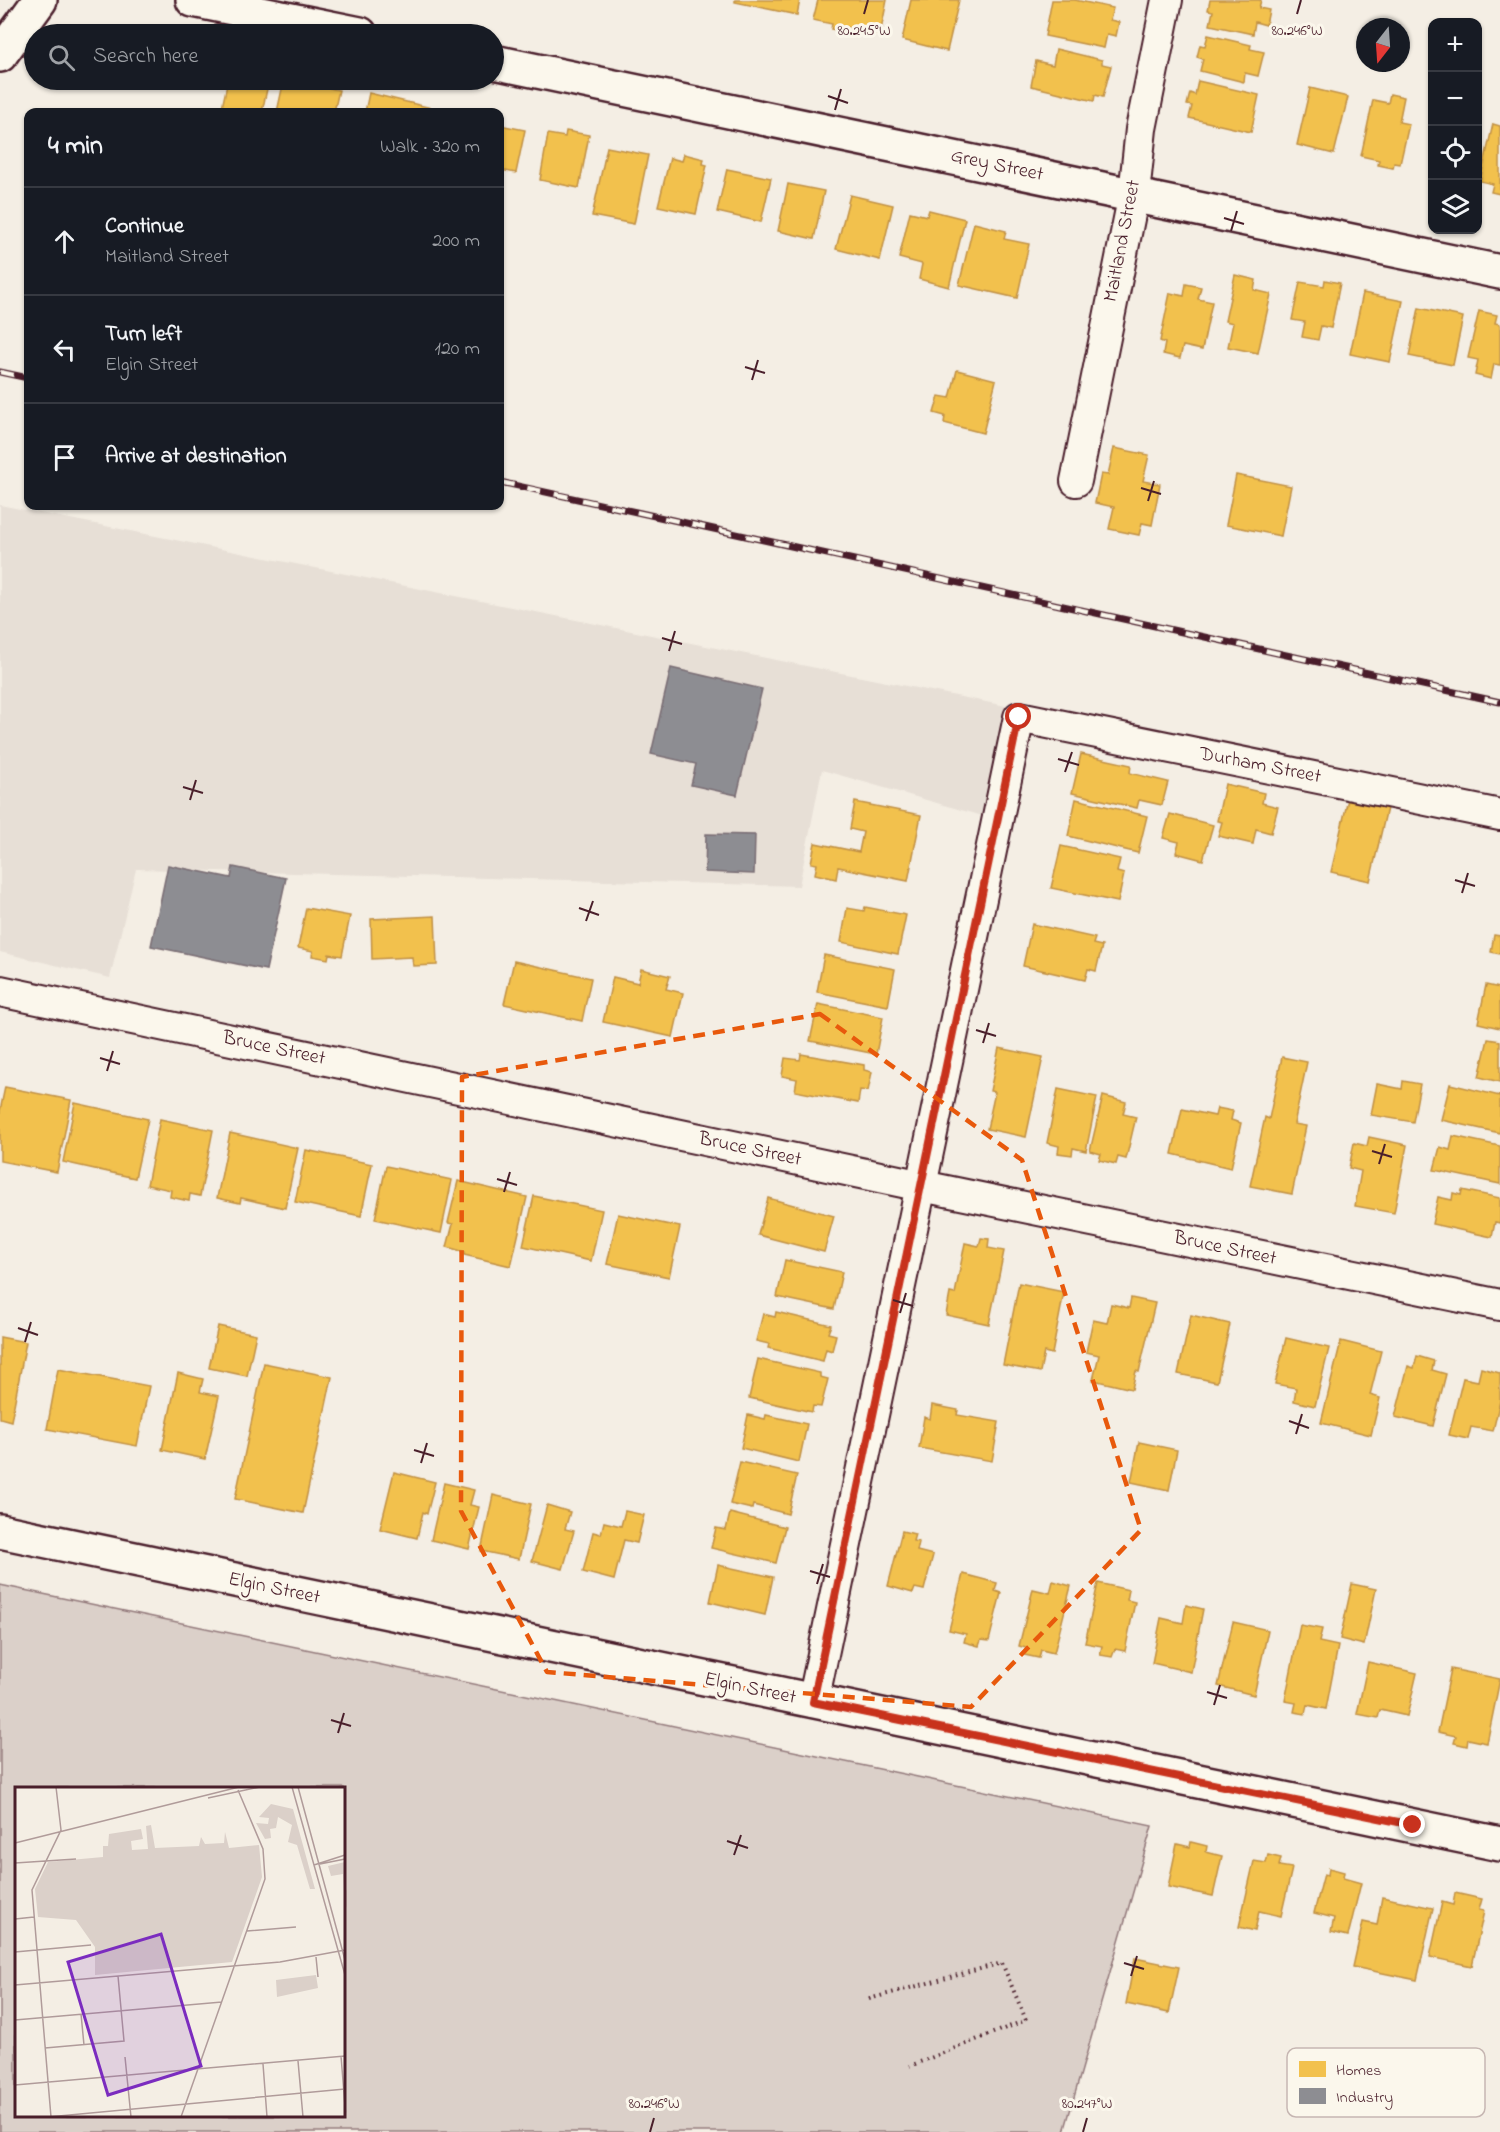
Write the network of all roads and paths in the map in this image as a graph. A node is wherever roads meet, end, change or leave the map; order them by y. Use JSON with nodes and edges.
{"nodes":[{"id":1,"x":40,"y":0,"type":"edge"},
{"id":2,"x":193,"y":0,"type":"edge"},
{"id":3,"x":1167,"y":0,"type":"edge"},
{"id":4,"x":311,"y":24,"type":"edge"},
{"id":5,"x":0,"y":55,"type":"edge"},
{"id":6,"x":504,"y":64,"type":"edge"},
{"id":7,"x":1134,"y":194,"type":"junction"},
{"id":8,"x":1500,"y":272,"type":"edge"},
{"id":9,"x":1076,"y":481,"type":"dead end"},
{"id":10,"x":1500,"y":815,"type":"edge"},
{"id":11,"x":0,"y":991,"type":"edge"},
{"id":12,"x":922,"y":1186,"type":"junction"},
{"id":13,"x":1500,"y":1305,"type":"edge"},
{"id":14,"x":0,"y":1531,"type":"edge"},
{"id":15,"x":813,"y":1702,"type":"junction"},
{"id":16,"x":1500,"y":1844,"type":"edge"},
{"id":17,"x":869,"y":2000,"type":"dead end"},
{"id":18,"x":910,"y":2066,"type":"dead end"}],
"edges":[{"from":1,"to":5,"type":"main road"},
{"from":2,"to":4,"type":"main road"},
{"from":3,"to":7,"type":"street","name":"Maitland Street"},
{"from":6,"to":7,"type":"main road","name":"Grey Street"},
{"from":7,"to":8,"type":"main road","name":"Grey Street"},
{"from":7,"to":9,"type":"street","name":"Maitland Street"},
{"from":10,"to":12,"type":"street","name":"Durham Street"},
{"from":11,"to":12,"type":"street","name":"Bruce Street"},
{"from":12,"to":13,"type":"street","name":"Bruce Street"},
{"from":12,"to":15,"type":"street"},
{"from":14,"to":15,"type":"main road","name":"Elgin Street"},
{"from":15,"to":16,"type":"main road","name":"Elgin Street"},
{"from":17,"to":18,"type":"path"}]}
